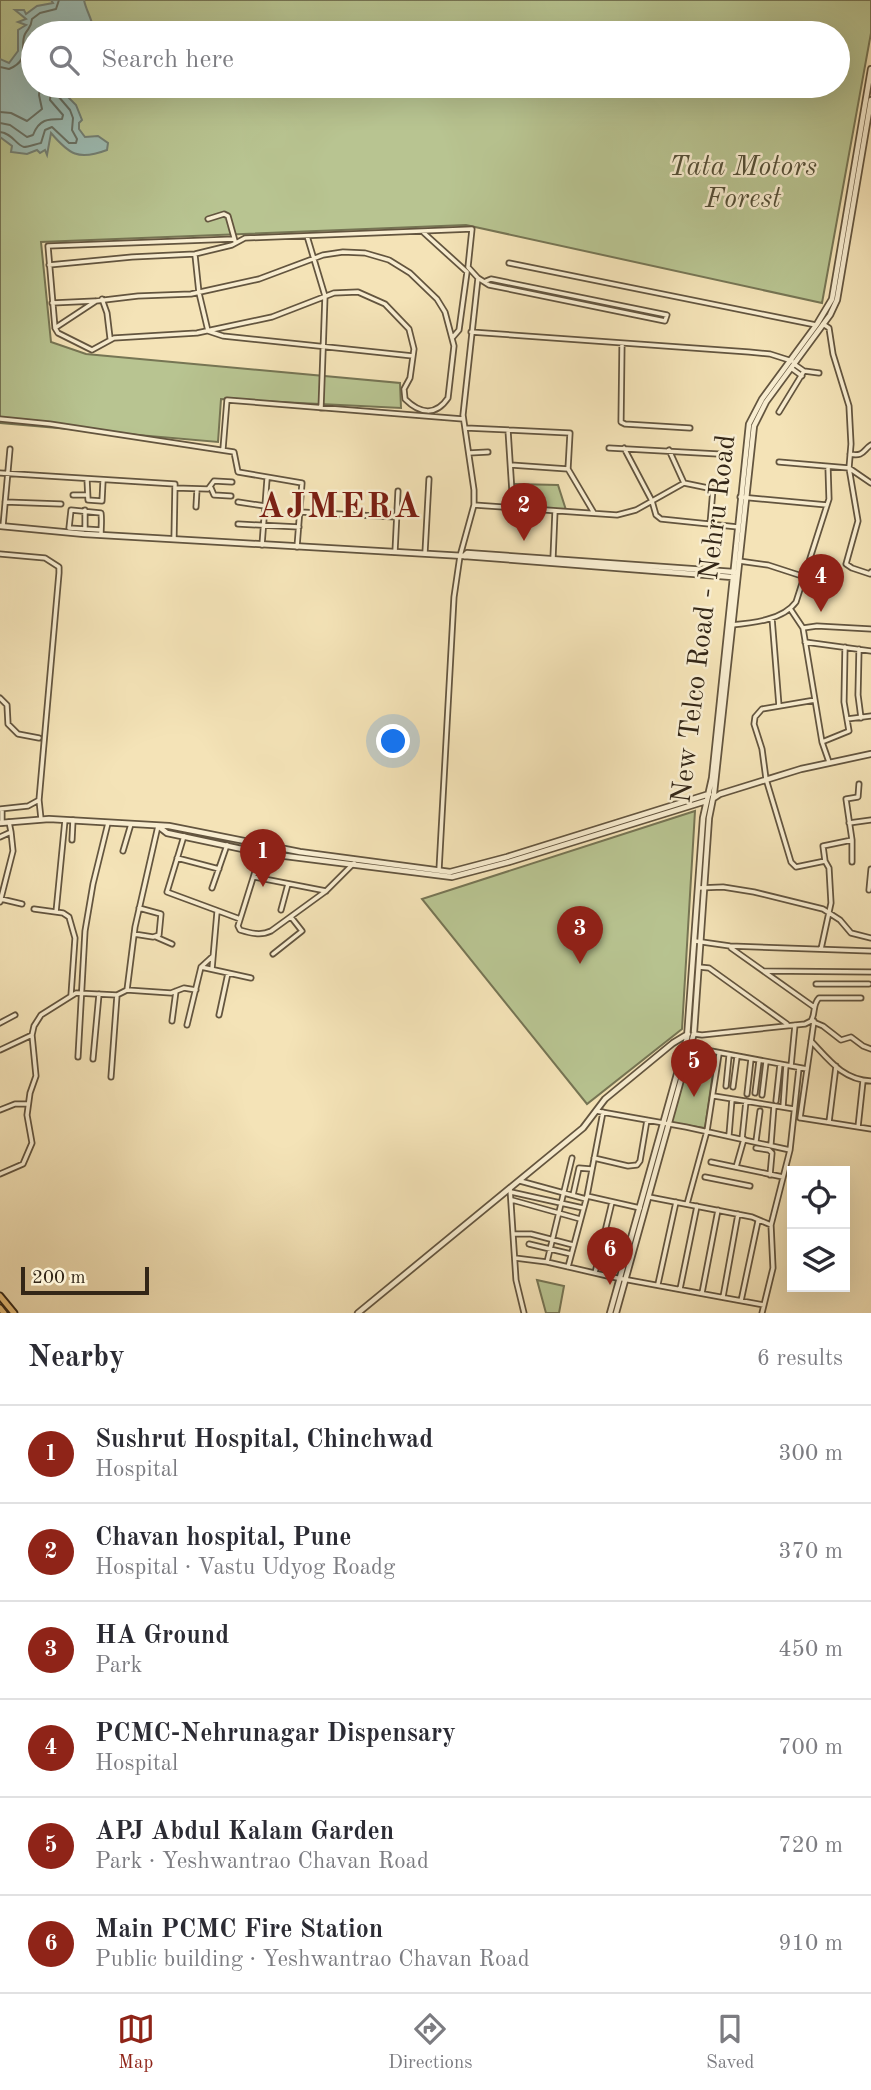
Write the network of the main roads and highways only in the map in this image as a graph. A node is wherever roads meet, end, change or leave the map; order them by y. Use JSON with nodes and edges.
{"nodes":[{"id":1,"x":0,"y":1296,"type":"edge"},
{"id":2,"x":0,"y":1308,"type":"edge"},
{"id":3,"x":4,"y":1313,"type":"edge"},
{"id":4,"x":14,"y":1313,"type":"edge"}],
"edges":[{"from":1,"to":4,"type":"main road"},
{"from":2,"to":3,"type":"main road"}]}
